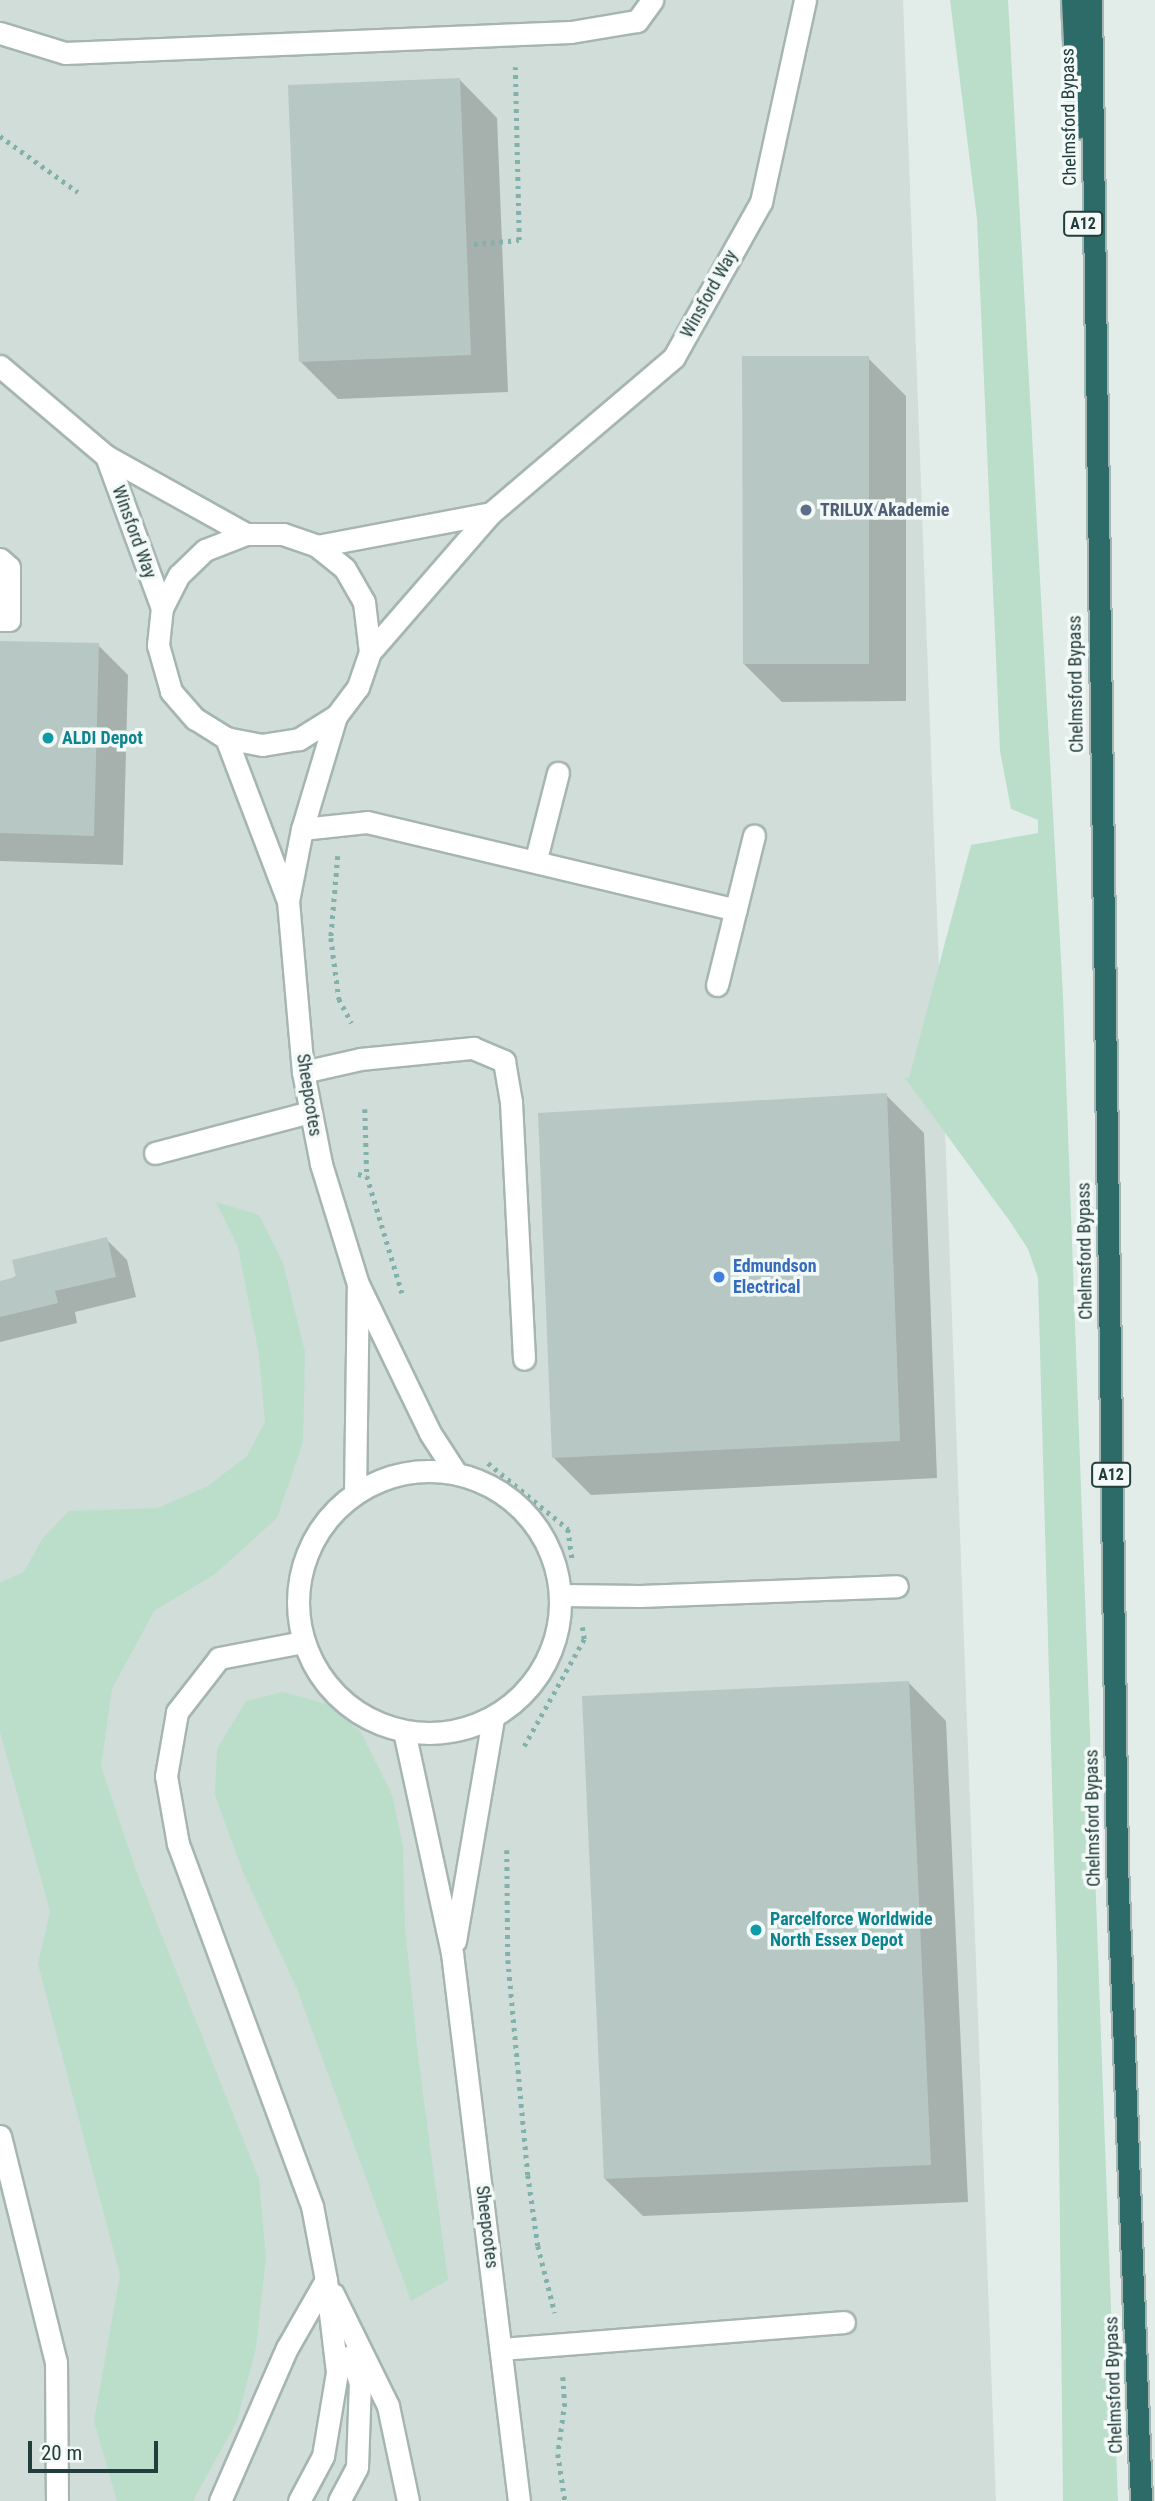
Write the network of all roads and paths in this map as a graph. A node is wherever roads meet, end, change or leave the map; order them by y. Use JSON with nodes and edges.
{"nodes":[{"id":1,"x":652,"y":0,"type":"edge"},
{"id":2,"x":805,"y":0,"type":"edge"},
{"id":3,"x":1072,"y":0,"type":"edge"},
{"id":4,"x":1091,"y":0,"type":"edge"},
{"id":5,"x":0,"y":33,"type":"edge"},
{"id":6,"x":514,"y":35,"type":"junction"},
{"id":7,"x":0,"y":136,"type":"edge"},
{"id":8,"x":78,"y":192,"type":"dead end"},
{"id":9,"x":474,"y":244,"type":"dead end"},
{"id":10,"x":0,"y":366,"type":"edge"},
{"id":11,"x":1095,"y":448,"type":"junction"},
{"id":12,"x":106,"y":456,"type":"junction"},
{"id":13,"x":491,"y":513,"type":"junction"},
{"id":14,"x":246,"y":534,"type":"junction"},
{"id":15,"x":317,"y":546,"type":"junction"},
{"id":16,"x":0,"y":559,"type":"edge"},
{"id":17,"x":162,"y":608,"type":"junction"},
{"id":18,"x":0,"y":620,"type":"edge"},
{"id":19,"x":370,"y":652,"type":"junction"},
{"id":20,"x":336,"y":716,"type":"junction"},
{"id":21,"x":226,"y":738,"type":"junction"},
{"id":22,"x":558,"y":773,"type":"dead end"},
{"id":23,"x":342,"y":825,"type":"junction"},
{"id":24,"x":302,"y":829,"type":"junction"},
{"id":25,"x":754,"y":836,"type":"dead end"},
{"id":26,"x":536,"y":859,"type":"junction"},
{"id":27,"x":288,"y":901,"type":"junction"},
{"id":28,"x":736,"y":910,"type":"junction"},
{"id":29,"x":717,"y":985,"type":"dead end"},
{"id":30,"x":352,"y":1023,"type":"dead end"},
{"id":31,"x":303,"y":1072,"type":"junction"},
{"id":32,"x":365,"y":1110,"type":"dead end"},
{"id":33,"x":310,"y":1112,"type":"junction"},
{"id":34,"x":155,"y":1153,"type":"dead end"},
{"id":35,"x":321,"y":1164,"type":"junction"},
{"id":36,"x":366,"y":1176,"type":"junction"},
{"id":37,"x":358,"y":1284,"type":"junction"},
{"id":38,"x":404,"y":1299,"type":"dead end"},
{"id":39,"x":524,"y":1359,"type":"dead end"},
{"id":40,"x":479,"y":1454,"type":"dead end"},
{"id":41,"x":456,"y":1473,"type":"junction"},
{"id":42,"x":355,"y":1493,"type":"junction"},
{"id":43,"x":568,"y":1529,"type":"dead end"},
{"id":44,"x":897,"y":1586,"type":"dead end"},
{"id":45,"x":559,"y":1595,"type":"junction"},
{"id":46,"x":584,"y":1639,"type":"dead end"},
{"id":47,"x":303,"y":1642,"type":"junction"},
{"id":48,"x":493,"y":1718,"type":"junction"},
{"id":49,"x":404,"y":1731,"type":"junction"},
{"id":50,"x":519,"y":1754,"type":"dead end"},
{"id":51,"x":507,"y":1847,"type":"dead end"},
{"id":52,"x":452,"y":1953,"type":"junction"},
{"id":53,"x":0,"y":2136,"type":"edge"},
{"id":54,"x":326,"y":2280,"type":"junction"},
{"id":55,"x":553,"y":2296,"type":"dead end"},
{"id":56,"x":844,"y":2322,"type":"dead end"},
{"id":57,"x":502,"y":2349,"type":"junction"},
{"id":58,"x":565,"y":2403,"type":"dead end"},
{"id":59,"x":57,"y":2501,"type":"edge"},
{"id":60,"x":220,"y":2501,"type":"edge"},
{"id":61,"x":299,"y":2501,"type":"edge"},
{"id":62,"x":339,"y":2501,"type":"edge"},
{"id":63,"x":408,"y":2501,"type":"edge"},
{"id":64,"x":519,"y":2501,"type":"edge"},
{"id":65,"x":565,"y":2501,"type":"edge"},
{"id":66,"x":1141,"y":2501,"type":"edge"}],
"edges":[{"from":1,"to":6,"type":"street"},
{"from":2,"to":13,"type":"street","name":"Winsford Way"},
{"from":3,"to":11,"type":"highway","number":"A12"},
{"from":4,"to":11,"type":"highway","name":"Chelmsford Bypass","number":"A12"},
{"from":5,"to":6,"type":"street"},
{"from":6,"to":9,"type":"path"},
{"from":7,"to":8,"type":"path"},
{"from":10,"to":12,"type":"street","name":"Winsford Way"},
{"from":11,"to":66,"type":"highway","name":"Chelmsford Bypass","number":"A12"},
{"from":12,"to":14,"type":"street","name":"Winsford Way"},
{"from":12,"to":17,"type":"street","name":"Winsford Way"},
{"from":13,"to":15,"type":"street","name":"Winsford Way"},
{"from":13,"to":19,"type":"street","name":"Winsford Way"},
{"from":14,"to":15,"type":"street","name":"Winsford Way"},
{"from":14,"to":17,"type":"street","name":"Winsford Way"},
{"from":15,"to":19,"type":"street","name":"Winsford Way"},
{"from":16,"to":18,"type":"street"},
{"from":17,"to":21,"type":"street","name":"Winsford Way"},
{"from":19,"to":20,"type":"street","name":"Winsford Way"},
{"from":20,"to":21,"type":"street","name":"Winsford Way"},
{"from":20,"to":24,"type":"street","name":"Sheepcotes"},
{"from":21,"to":27,"type":"street","name":"Sheepcotes"},
{"from":22,"to":26,"type":"street"},
{"from":23,"to":24,"type":"street"},
{"from":23,"to":26,"type":"street"},
{"from":23,"to":30,"type":"path"},
{"from":24,"to":27,"type":"street","name":"Sheepcotes"},
{"from":25,"to":28,"type":"street"},
{"from":26,"to":28,"type":"street"},
{"from":27,"to":31,"type":"street","name":"Sheepcotes"},
{"from":28,"to":29,"type":"street"},
{"from":31,"to":33,"type":"street","name":"Sheepcotes"},
{"from":31,"to":39,"type":"street"},
{"from":32,"to":36,"type":"path"},
{"from":33,"to":34,"type":"street"},
{"from":33,"to":35,"type":"street","name":"Sheepcotes"},
{"from":35,"to":36,"type":"path"},
{"from":35,"to":37,"type":"street","name":"Sheepcotes"},
{"from":36,"to":38,"type":"path"},
{"from":37,"to":41,"type":"street","name":"Sheepcotes"},
{"from":37,"to":42,"type":"street","name":"Sheepcotes"},
{"from":40,"to":43,"type":"path"},
{"from":41,"to":42,"type":"street"},
{"from":41,"to":45,"type":"street"},
{"from":42,"to":47,"type":"street"},
{"from":44,"to":45,"type":"street"},
{"from":45,"to":48,"type":"street"},
{"from":46,"to":50,"type":"path"},
{"from":47,"to":49,"type":"street"},
{"from":47,"to":54,"type":"street"},
{"from":48,"to":49,"type":"street"},
{"from":48,"to":52,"type":"street","name":"Sheepcotes"},
{"from":49,"to":52,"type":"street","name":"Sheepcotes"},
{"from":51,"to":55,"type":"path"},
{"from":52,"to":57,"type":"street","name":"Sheepcotes"},
{"from":53,"to":59,"type":"street"},
{"from":54,"to":60,"type":"street"},
{"from":54,"to":61,"type":"street"},
{"from":54,"to":62,"type":"street"},
{"from":54,"to":63,"type":"street"},
{"from":56,"to":57,"type":"street"},
{"from":57,"to":64,"type":"street","name":"Sheepcotes"},
{"from":58,"to":65,"type":"path"}]}
